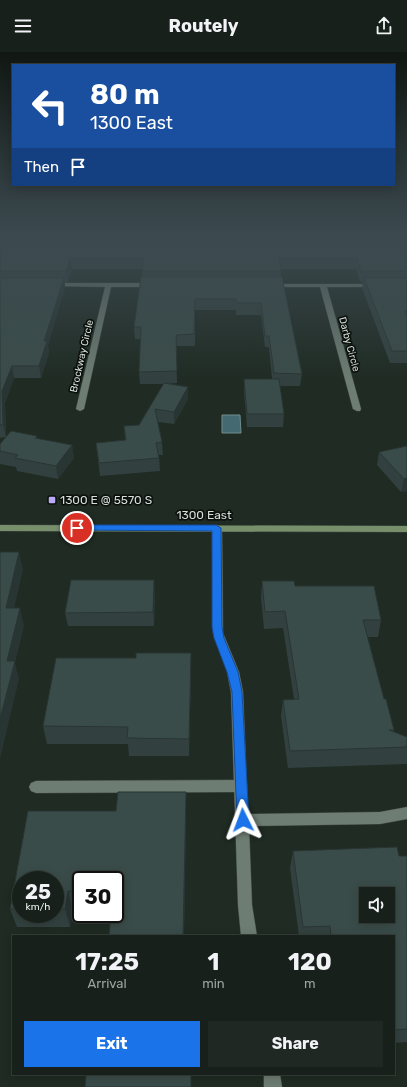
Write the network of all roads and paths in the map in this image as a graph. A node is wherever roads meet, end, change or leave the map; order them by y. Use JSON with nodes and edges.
{"nodes":[{"id":1,"x":46,"y":285,"type":"edge"},
{"id":2,"x":108,"y":285,"type":"junction"},
{"id":3,"x":164,"y":285,"type":"edge"},
{"id":4,"x":267,"y":285,"type":"edge"},
{"id":5,"x":323,"y":285,"type":"junction"},
{"id":6,"x":384,"y":285,"type":"edge"},
{"id":7,"x":80,"y":409,"type":"dead end"},
{"id":8,"x":357,"y":409,"type":"dead end"},
{"id":9,"x":0,"y":528,"type":"edge"},
{"id":10,"x":216,"y":528,"type":"junction"},
{"id":11,"x":407,"y":528,"type":"edge"},
{"id":12,"x":241,"y":786,"type":"junction"},
{"id":13,"x":36,"y":787,"type":"dead end"},
{"id":14,"x":407,"y":812,"type":"edge"},
{"id":15,"x":243,"y":820,"type":"junction"},
{"id":16,"x":249,"y":935,"type":"edge"},
{"id":17,"x":272,"y":1075,"type":"edge"},
{"id":18,"x":274,"y":1087,"type":"edge"}],
"edges":[{"from":1,"to":2,"type":"street"},
{"from":2,"to":3,"type":"street"},
{"from":2,"to":7,"type":"street","name":"Brockway Circle"},
{"from":4,"to":5,"type":"street"},
{"from":5,"to":6,"type":"street"},
{"from":5,"to":8,"type":"street","name":"Darby Circle"},
{"from":9,"to":10,"type":"main road","name":"1300 East"},
{"from":10,"to":11,"type":"main road","name":"1300 East"},
{"from":10,"to":12,"type":"street"},
{"from":12,"to":13,"type":"street"},
{"from":12,"to":15,"type":"street"},
{"from":14,"to":15,"type":"street"},
{"from":15,"to":16,"type":"street"},
{"from":17,"to":18,"type":"street"}]}
